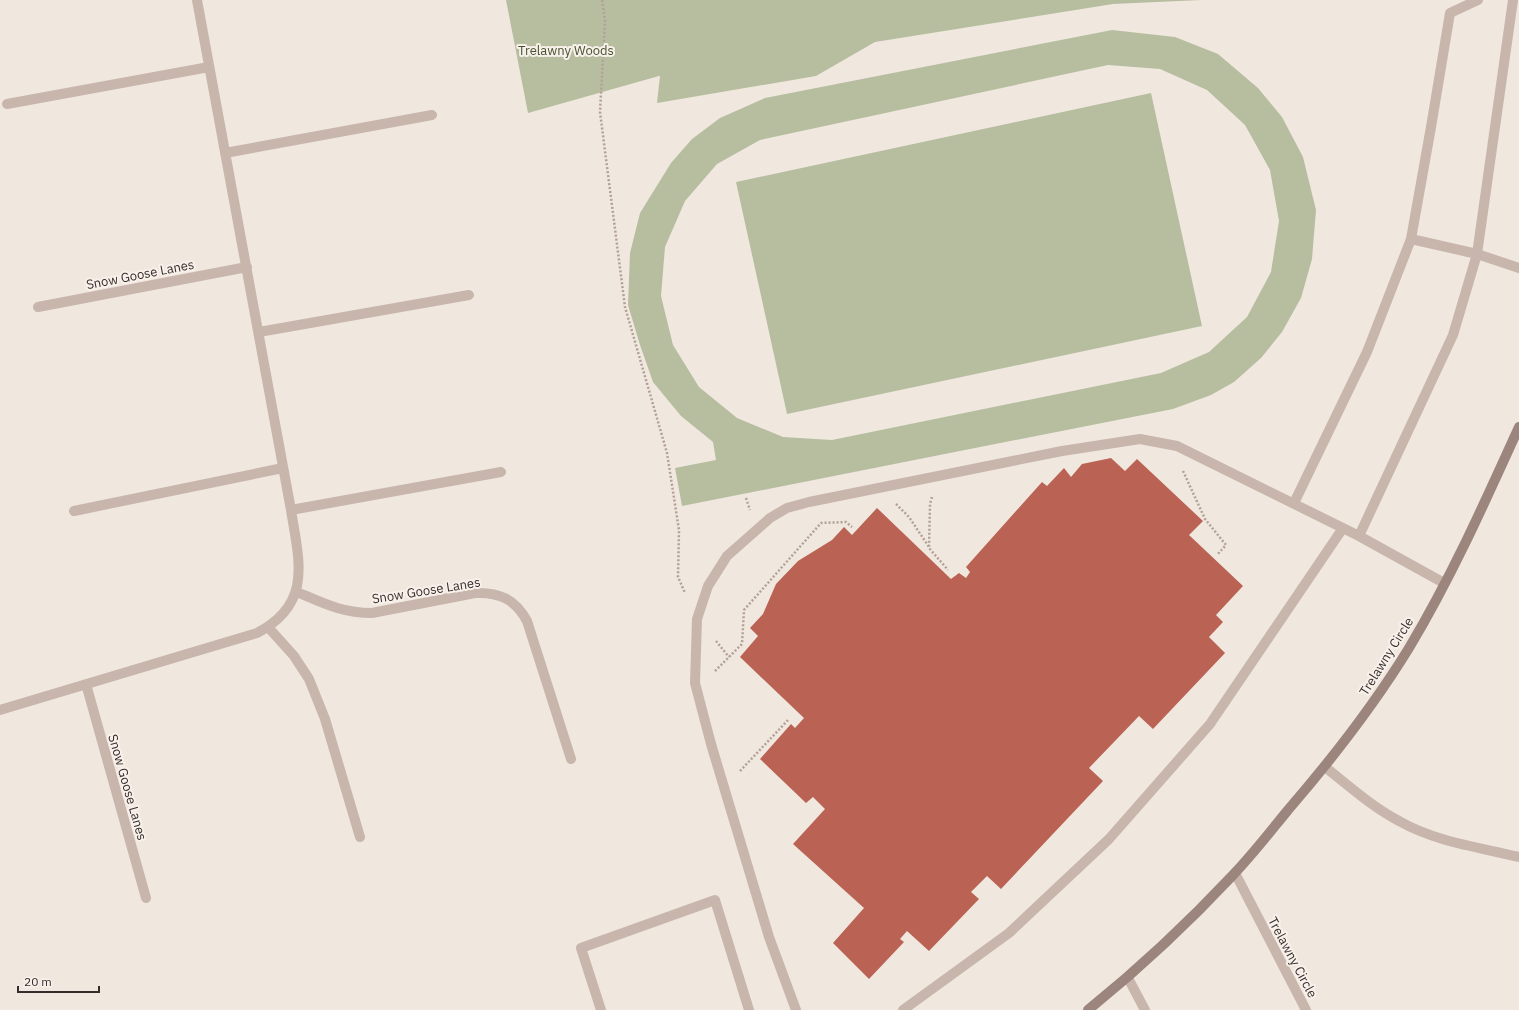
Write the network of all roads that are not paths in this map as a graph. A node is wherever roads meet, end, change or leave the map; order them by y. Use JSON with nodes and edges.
{"nodes":[{"id":1,"x":197,"y":0,"type":"edge"},
{"id":2,"x":1478,"y":0,"type":"edge"},
{"id":3,"x":1513,"y":0,"type":"edge"},
{"id":4,"x":209,"y":66,"type":"junction"},
{"id":5,"x":7,"y":104,"type":"dead end"},
{"id":6,"x":432,"y":115,"type":"dead end"},
{"id":7,"x":224,"y":153,"type":"junction"},
{"id":8,"x":1411,"y":239,"type":"junction"},
{"id":9,"x":1477,"y":254,"type":"junction"},
{"id":10,"x":247,"y":268,"type":"junction"},
{"id":11,"x":1519,"y":268,"type":"edge"},
{"id":12,"x":469,"y":295,"type":"dead end"},
{"id":13,"x":38,"y":307,"type":"dead end"},
{"id":14,"x":259,"y":332,"type":"junction"},
{"id":15,"x":1519,"y":427,"type":"edge"},
{"id":16,"x":283,"y":468,"type":"junction"},
{"id":17,"x":501,"y":472,"type":"dead end"},
{"id":18,"x":1294,"y":503,"type":"junction"},
{"id":19,"x":291,"y":510,"type":"junction"},
{"id":20,"x":74,"y":512,"type":"dead end"},
{"id":21,"x":1343,"y":528,"type":"junction"},
{"id":22,"x":1359,"y":536,"type":"junction"},
{"id":23,"x":1444,"y":584,"type":"junction"},
{"id":24,"x":296,"y":592,"type":"junction"},
{"id":25,"x":268,"y":627,"type":"junction"},
{"id":26,"x":86,"y":684,"type":"junction"},
{"id":27,"x":0,"y":710,"type":"edge"},
{"id":28,"x":571,"y":759,"type":"dead end"},
{"id":29,"x":1325,"y":767,"type":"junction"},
{"id":30,"x":360,"y":838,"type":"dead end"},
{"id":31,"x":1519,"y":856,"type":"edge"},
{"id":32,"x":1235,"y":873,"type":"junction"},
{"id":33,"x":146,"y":898,"type":"dead end"},
{"id":34,"x":1128,"y":978,"type":"junction"},
{"id":35,"x":601,"y":1010,"type":"edge"},
{"id":36,"x":749,"y":1010,"type":"edge"},
{"id":37,"x":796,"y":1010,"type":"edge"},
{"id":38,"x":904,"y":1010,"type":"edge"},
{"id":39,"x":1088,"y":1010,"type":"edge"},
{"id":40,"x":1145,"y":1010,"type":"edge"},
{"id":41,"x":1306,"y":1010,"type":"edge"}],
"edges":[{"from":1,"to":4,"type":"street"},
{"from":2,"to":8,"type":"street"},
{"from":3,"to":9,"type":"street"},
{"from":4,"to":5,"type":"street"},
{"from":4,"to":7,"type":"street"},
{"from":6,"to":7,"type":"street"},
{"from":7,"to":10,"type":"street"},
{"from":8,"to":9,"type":"street"},
{"from":8,"to":18,"type":"street"},
{"from":9,"to":11,"type":"street"},
{"from":9,"to":22,"type":"street"},
{"from":10,"to":13,"type":"street","name":"Snow Goose Lanes"},
{"from":10,"to":14,"type":"street"},
{"from":12,"to":14,"type":"street"},
{"from":14,"to":16,"type":"street"},
{"from":15,"to":23,"type":"street","name":"Trelawny Circle"},
{"from":16,"to":19,"type":"street"},
{"from":16,"to":20,"type":"street"},
{"from":17,"to":19,"type":"street"},
{"from":18,"to":21,"type":"street"},
{"from":18,"to":37,"type":"street"},
{"from":19,"to":24,"type":"street"},
{"from":21,"to":22,"type":"street"},
{"from":21,"to":38,"type":"street"},
{"from":22,"to":23,"type":"street"},
{"from":23,"to":29,"type":"street","name":"Trelawny Circle"},
{"from":24,"to":25,"type":"street"},
{"from":24,"to":28,"type":"street","name":"Snow Goose Lanes"},
{"from":25,"to":26,"type":"street"},
{"from":25,"to":30,"type":"street"},
{"from":26,"to":27,"type":"street"},
{"from":26,"to":33,"type":"street","name":"Snow Goose Lanes"},
{"from":29,"to":31,"type":"street"},
{"from":29,"to":32,"type":"street","name":"Trelawny Circle"},
{"from":32,"to":34,"type":"street","name":"Trelawny Circle"},
{"from":32,"to":41,"type":"street","name":"Trelawny Circle"},
{"from":34,"to":39,"type":"street","name":"Trelawny Circle"},
{"from":34,"to":40,"type":"street"},
{"from":35,"to":36,"type":"street"}]}
